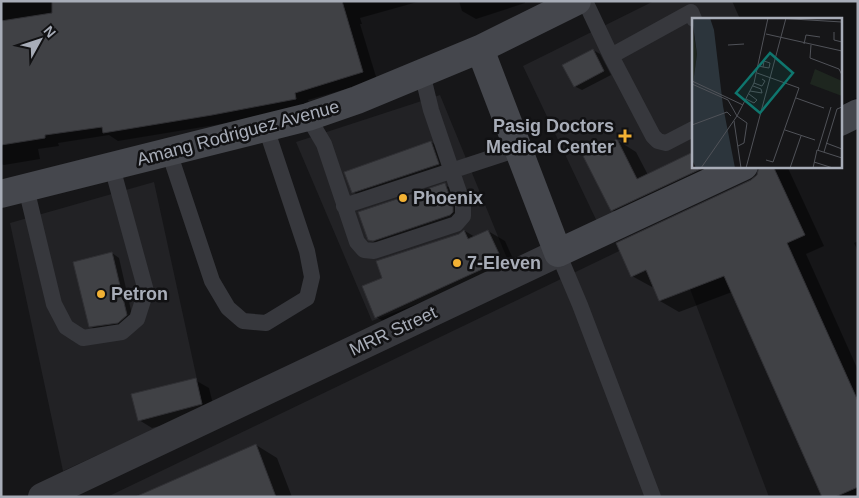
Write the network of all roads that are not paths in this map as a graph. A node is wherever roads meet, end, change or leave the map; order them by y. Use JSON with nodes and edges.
{"nodes":[{"id":1,"x":577,"y":1,"type":"edge"},
{"id":2,"x":585,"y":1,"type":"edge"},
{"id":3,"x":692,"y":10,"type":"edge"},
{"id":4,"x":480,"y":49,"type":"junction"},
{"id":5,"x":611,"y":56,"type":"junction"},
{"id":6,"x":422,"y":73,"type":"junction"},
{"id":7,"x":858,"y":114,"type":"edge"},
{"id":8,"x":308,"y":117,"type":"junction"},
{"id":9,"x":842,"y":121,"type":"edge"},
{"id":10,"x":266,"y":128,"type":"junction"},
{"id":11,"x":692,"y":130,"type":"edge"},
{"id":12,"x":518,"y":149,"type":"junction"},
{"id":13,"x":169,"y":152,"type":"junction"},
{"id":14,"x":112,"y":166,"type":"junction"},
{"id":15,"x":740,"y":168,"type":"edge"},
{"id":16,"x":452,"y":172,"type":"junction"},
{"id":17,"x":14,"y":191,"type":"edge"},
{"id":18,"x":344,"y":206,"type":"junction"},
{"id":19,"x":558,"y":253,"type":"junction"},
{"id":20,"x":42,"y":497,"type":"edge"},
{"id":21,"x":654,"y":497,"type":"edge"}],
"edges":[{"from":1,"to":4,"type":"main road","name":"Amang Rodriguez Avenue"},
{"from":2,"to":5,"type":"lane"},
{"from":3,"to":5,"type":"lane"},
{"from":4,"to":6,"type":"main road","name":"Amang Rodriguez Avenue"},
{"from":4,"to":12,"type":"main road"},
{"from":5,"to":11,"type":"lane"},
{"from":6,"to":8,"type":"main road","name":"Amang Rodriguez Avenue"},
{"from":6,"to":16,"type":"lane"},
{"from":7,"to":9,"type":"main road"},
{"from":8,"to":10,"type":"main road","name":"Amang Rodriguez Avenue"},
{"from":8,"to":18,"type":"lane"},
{"from":10,"to":13,"type":"main road","name":"Amang Rodriguez Avenue"},
{"from":10,"to":13,"type":"lane"},
{"from":12,"to":16,"type":"lane"},
{"from":12,"to":19,"type":"main road"},
{"from":13,"to":14,"type":"main road","name":"Amang Rodriguez Avenue"},
{"from":14,"to":17,"type":"main road","name":"Amang Rodriguez Avenue"},
{"from":14,"to":17,"type":"lane"},
{"from":15,"to":19,"type":"main road","name":"MRR Street"},
{"from":16,"to":18,"type":"lane"},
{"from":16,"to":18,"type":"lane"},
{"from":19,"to":20,"type":"street","name":"MRR Street"},
{"from":19,"to":21,"type":"lane"}]}
